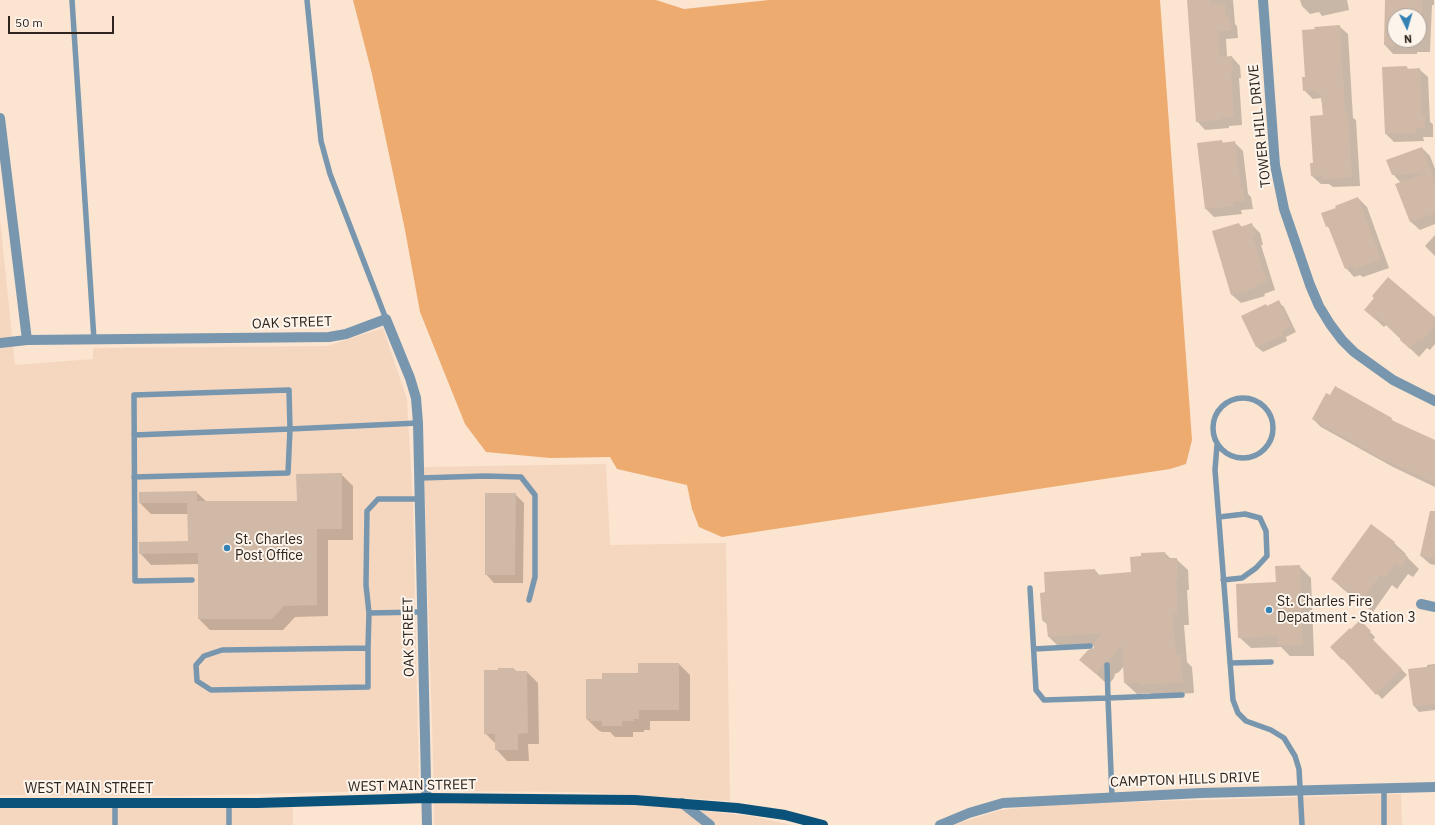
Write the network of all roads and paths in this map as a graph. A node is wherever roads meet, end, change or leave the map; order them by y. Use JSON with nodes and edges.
{"nodes":[{"id":1,"x":72,"y":0,"type":"edge"},
{"id":2,"x":307,"y":0,"type":"edge"},
{"id":3,"x":1263,"y":0,"type":"edge"},
{"id":4,"x":0,"y":122,"type":"edge"},
{"id":5,"x":386,"y":319,"type":"junction"},
{"id":6,"x":27,"y":340,"type":"junction"},
{"id":7,"x":94,"y":340,"type":"junction"},
{"id":8,"x":0,"y":343,"type":"edge"},
{"id":9,"x":1435,"y":401,"type":"edge"},
{"id":10,"x":418,"y":423,"type":"junction"},
{"id":11,"x":290,"y":429,"type":"junction"},
{"id":12,"x":134,"y":435,"type":"junction"},
{"id":13,"x":1217,"y":445,"type":"junction"},
{"id":14,"x":134,"y":477,"type":"junction"},
{"id":15,"x":420,"y":478,"type":"junction"},
{"id":16,"x":420,"y":499,"type":"junction"},
{"id":17,"x":1219,"y":517,"type":"junction"},
{"id":18,"x":192,"y":580,"type":"dead end"},
{"id":19,"x":1224,"y":580,"type":"junction"},
{"id":20,"x":1030,"y":588,"type":"dead end"},
{"id":21,"x":529,"y":600,"type":"dead end"},
{"id":22,"x":1421,"y":604,"type":"dead end"},
{"id":23,"x":1435,"y":607,"type":"edge"},
{"id":24,"x":423,"y":612,"type":"junction"},
{"id":25,"x":369,"y":613,"type":"junction"},
{"id":26,"x":1090,"y":646,"type":"dead end"},
{"id":27,"x":368,"y":648,"type":"junction"},
{"id":28,"x":1034,"y":648,"type":"junction"},
{"id":29,"x":1271,"y":662,"type":"dead end"},
{"id":30,"x":1230,"y":663,"type":"junction"},
{"id":31,"x":1108,"y":665,"type":"dead end"},
{"id":32,"x":1182,"y":695,"type":"dead end"},
{"id":33,"x":1108,"y":698,"type":"junction"},
{"id":34,"x":1435,"y":787,"type":"edge"},
{"id":35,"x":1384,"y":788,"type":"junction"},
{"id":36,"x":1301,"y":790,"type":"junction"},
{"id":37,"x":1112,"y":797,"type":"junction"},
{"id":38,"x":427,"y":798,"type":"junction"},
{"id":39,"x":0,"y":803,"type":"edge"},
{"id":40,"x":115,"y":803,"type":"junction"},
{"id":41,"x":229,"y":803,"type":"junction"},
{"id":42,"x":682,"y":803,"type":"junction"},
{"id":43,"x":803,"y":823,"type":"edge"},
{"id":44,"x":115,"y":825,"type":"edge"},
{"id":45,"x":229,"y":825,"type":"edge"},
{"id":46,"x":427,"y":825,"type":"edge"},
{"id":47,"x":710,"y":825,"type":"edge"},
{"id":48,"x":823,"y":825,"type":"edge"},
{"id":49,"x":940,"y":825,"type":"edge"},
{"id":50,"x":1302,"y":825,"type":"edge"},
{"id":51,"x":1384,"y":825,"type":"edge"}],
"edges":[{"from":1,"to":7,"type":"lane"},
{"from":2,"to":5,"type":"lane"},
{"from":3,"to":9,"type":"street","name":"TOWER HILL DRIVE"},
{"from":4,"to":6,"type":"street"},
{"from":5,"to":7,"type":"street","name":"OAK STREET"},
{"from":5,"to":10,"type":"street","name":"OAK STREET"},
{"from":6,"to":7,"type":"street","name":"OAK STREET"},
{"from":6,"to":8,"type":"street","name":"OAK STREET"},
{"from":10,"to":11,"type":"lane"},
{"from":10,"to":15,"type":"street","name":"OAK STREET"},
{"from":11,"to":12,"type":"lane"},
{"from":11,"to":12,"type":"lane"},
{"from":11,"to":14,"type":"lane"},
{"from":12,"to":14,"type":"lane"},
{"from":13,"to":13,"type":"lane"},
{"from":13,"to":17,"type":"lane"},
{"from":14,"to":18,"type":"lane"},
{"from":15,"to":16,"type":"street","name":"OAK STREET"},
{"from":15,"to":21,"type":"lane"},
{"from":16,"to":24,"type":"street","name":"OAK STREET"},
{"from":16,"to":25,"type":"lane"},
{"from":17,"to":19,"type":"lane"},
{"from":17,"to":19,"type":"lane"},
{"from":19,"to":30,"type":"lane"},
{"from":20,"to":28,"type":"lane"},
{"from":22,"to":23,"type":"street"},
{"from":24,"to":25,"type":"lane"},
{"from":24,"to":38,"type":"street","name":"OAK STREET"},
{"from":25,"to":27,"type":"lane"},
{"from":26,"to":28,"type":"lane"},
{"from":27,"to":27,"type":"lane"},
{"from":28,"to":33,"type":"lane"},
{"from":29,"to":30,"type":"lane"},
{"from":30,"to":36,"type":"lane"},
{"from":31,"to":33,"type":"lane"},
{"from":32,"to":33,"type":"lane"},
{"from":33,"to":37,"type":"lane"},
{"from":34,"to":35,"type":"street","name":"CAMPTON HILLS DRIVE"},
{"from":35,"to":36,"type":"street","name":"CAMPTON HILLS DRIVE"},
{"from":35,"to":51,"type":"lane"},
{"from":36,"to":37,"type":"street","name":"CAMPTON HILLS DRIVE"},
{"from":36,"to":50,"type":"lane"},
{"from":37,"to":49,"type":"street","name":"CAMPTON HILLS DRIVE"},
{"from":38,"to":41,"type":"main road","name":"WEST MAIN STREET"},
{"from":38,"to":42,"type":"main road","name":"WEST MAIN STREET"},
{"from":38,"to":46,"type":"street","name":"OAK STREET"},
{"from":39,"to":40,"type":"main road","name":"WEST MAIN STREET"},
{"from":40,"to":41,"type":"main road","name":"WEST MAIN STREET"},
{"from":40,"to":44,"type":"lane"},
{"from":41,"to":45,"type":"lane"},
{"from":42,"to":43,"type":"main road","name":"WEST MAIN STREET"},
{"from":42,"to":47,"type":"street"},
{"from":43,"to":48,"type":"main road","name":"WEST MAIN STREET"}]}
